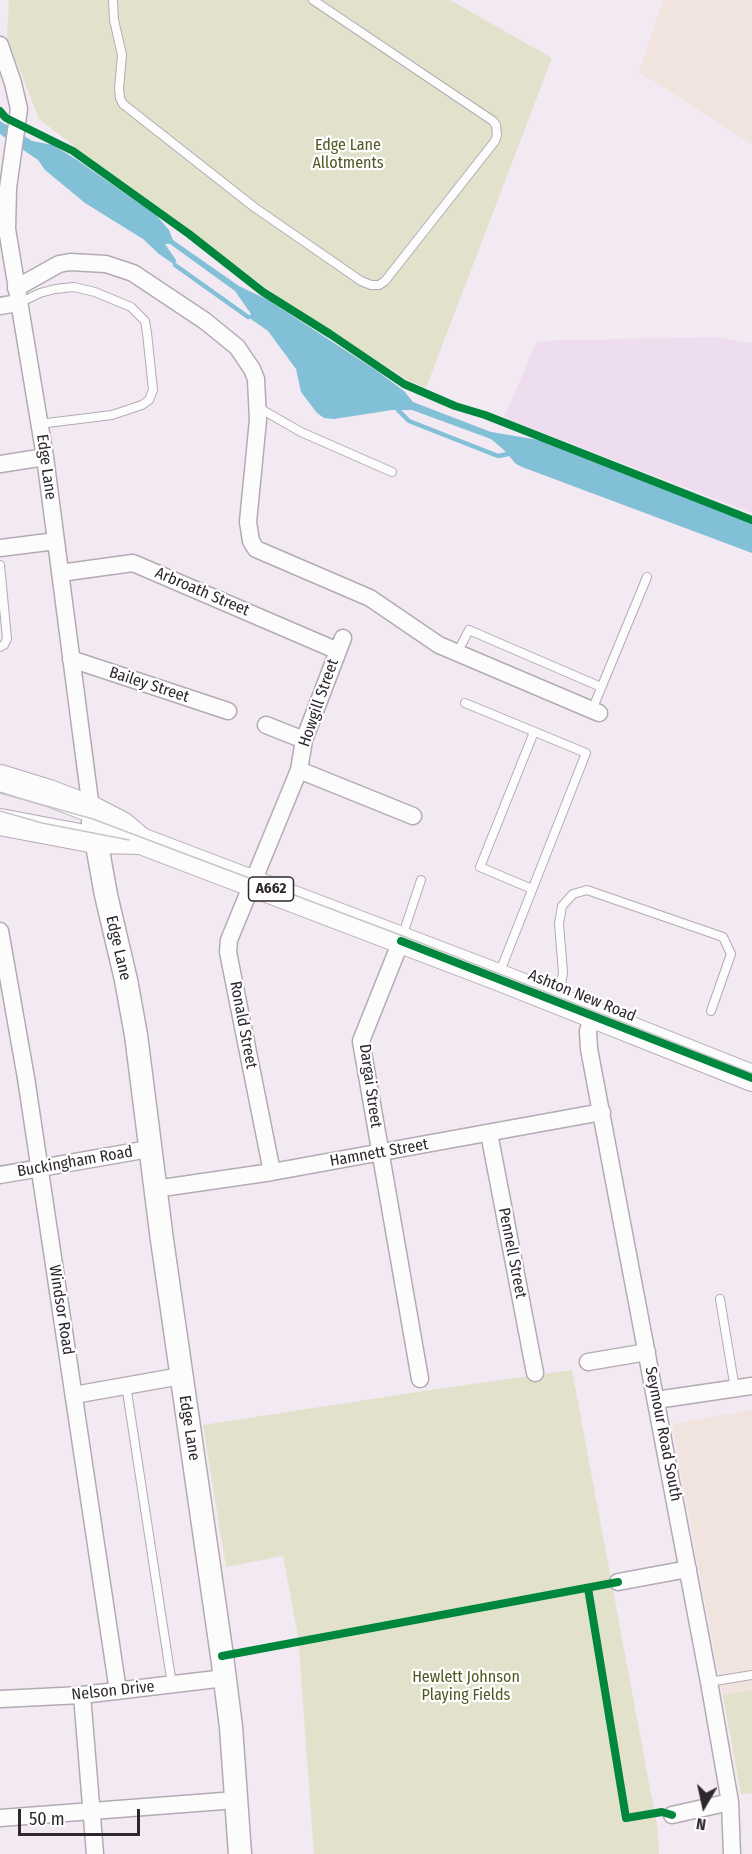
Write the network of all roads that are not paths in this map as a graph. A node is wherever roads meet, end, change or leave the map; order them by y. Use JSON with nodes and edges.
{"nodes":[{"id":1,"x":113,"y":0,"type":"edge"},
{"id":2,"x":313,"y":0,"type":"edge"},
{"id":3,"x":0,"y":45,"type":"edge"},
{"id":4,"x":4,"y":188,"type":"edge"},
{"id":5,"x":17,"y":295,"type":"junction"},
{"id":6,"x":0,"y":306,"type":"edge"},
{"id":7,"x":259,"y":408,"type":"junction"},
{"id":8,"x":39,"y":424,"type":"junction"},
{"id":9,"x":45,"y":457,"type":"junction"},
{"id":10,"x":0,"y":464,"type":"edge"},
{"id":11,"x":392,"y":472,"type":"dead end"},
{"id":12,"x":56,"y":541,"type":"junction"},
{"id":13,"x":0,"y":548,"type":"edge"},
{"id":14,"x":0,"y":565,"type":"edge"},
{"id":15,"x":60,"y":573,"type":"junction"},
{"id":16,"x":647,"y":577,"type":"dead end"},
{"id":17,"x":340,"y":644,"type":"joint"},
{"id":18,"x":0,"y":647,"type":"edge"},
{"id":19,"x":457,"y":653,"type":"junction"},
{"id":20,"x":71,"y":659,"type":"junction"},
{"id":21,"x":601,"y":687,"type":"junction"},
{"id":22,"x":465,"y":703,"type":"dead end"},
{"id":23,"x":228,"y":711,"type":"dead end"},
{"id":24,"x":595,"y":711,"type":"joint"},
{"id":25,"x":266,"y":724,"type":"dead end"},
{"id":26,"x":534,"y":732,"type":"junction"},
{"id":27,"x":304,"y":740,"type":"junction"},
{"id":28,"x":298,"y":770,"type":"junction"},
{"id":29,"x":0,"y":778,"type":"edge"},
{"id":30,"x":91,"y":809,"type":"junction"},
{"id":31,"x":413,"y":816,"type":"dead end"},
{"id":32,"x":0,"y":822,"type":"edge"},
{"id":33,"x":95,"y":840,"type":"junction"},
{"id":34,"x":141,"y":840,"type":"junction"},
{"id":35,"x":421,"y":880,"type":"dead end"},
{"id":36,"x":252,"y":882,"type":"junction"},
{"id":37,"x":532,"y":889,"type":"junction"},
{"id":38,"x":0,"y":931,"type":"edge"},
{"id":39,"x":401,"y":940,"type":"junction"},
{"id":40,"x":498,"y":977,"type":"junction"},
{"id":41,"x":559,"y":1002,"type":"junction"},
{"id":42,"x":711,"y":1011,"type":"dead end"},
{"id":43,"x":592,"y":1015,"type":"junction"},
{"id":44,"x":752,"y":1078,"type":"edge"},
{"id":45,"x":602,"y":1112,"type":"junction"},
{"id":46,"x":489,"y":1133,"type":"junction"},
{"id":47,"x":149,"y":1149,"type":"junction"},
{"id":48,"x":380,"y":1152,"type":"junction"},
{"id":49,"x":40,"y":1168,"type":"junction"},
{"id":50,"x":272,"y":1172,"type":"junction"},
{"id":51,"x":0,"y":1175,"type":"edge"},
{"id":52,"x":155,"y":1189,"type":"junction"},
{"id":53,"x":720,"y":1299,"type":"dead end"},
{"id":54,"x":647,"y":1352,"type":"junction"},
{"id":55,"x":588,"y":1362,"type":"dead end"},
{"id":56,"x":535,"y":1373,"type":"dead end"},
{"id":57,"x":181,"y":1376,"type":"junction"},
{"id":58,"x":420,"y":1379,"type":"dead end"},
{"id":59,"x":126,"y":1385,"type":"junction"},
{"id":60,"x":752,"y":1386,"type":"edge"},
{"id":61,"x":735,"y":1389,"type":"junction"},
{"id":62,"x":74,"y":1395,"type":"junction"},
{"id":63,"x":656,"y":1400,"type":"junction"},
{"id":64,"x":688,"y":1569,"type":"junction"},
{"id":65,"x":618,"y":1582,"type":"dead end"},
{"id":66,"x":752,"y":1675,"type":"edge"},
{"id":67,"x":225,"y":1678,"type":"junction"},
{"id":68,"x":709,"y":1682,"type":"junction"},
{"id":69,"x":172,"y":1685,"type":"junction"},
{"id":70,"x":118,"y":1691,"type":"junction"},
{"id":71,"x":82,"y":1695,"type":"junction"},
{"id":72,"x":0,"y":1699,"type":"edge"},
{"id":73,"x":236,"y":1800,"type":"junction"},
{"id":74,"x":730,"y":1802,"type":"junction"},
{"id":75,"x":91,"y":1810,"type":"junction"},
{"id":76,"x":672,"y":1815,"type":"dead end"},
{"id":77,"x":0,"y":1818,"type":"edge"},
{"id":78,"x":95,"y":1854,"type":"edge"},
{"id":79,"x":240,"y":1854,"type":"edge"},
{"id":80,"x":732,"y":1854,"type":"edge"}],
"edges":[{"from":1,"to":2,"type":"lane"},
{"from":3,"to":4,"type":"street","name":"Edge Lane"},
{"from":4,"to":5,"type":"street","name":"Edge Lane"},
{"from":5,"to":6,"type":"street"},
{"from":5,"to":7,"type":"street"},
{"from":5,"to":8,"type":"street","name":"Edge Lane"},
{"from":5,"to":8,"type":"lane"},
{"from":7,"to":11,"type":"lane"},
{"from":7,"to":19,"type":"street"},
{"from":8,"to":9,"type":"street","name":"Edge Lane"},
{"from":9,"to":10,"type":"street"},
{"from":9,"to":12,"type":"street","name":"Edge Lane"},
{"from":12,"to":13,"type":"street"},
{"from":12,"to":15,"type":"street","name":"Edge Lane"},
{"from":14,"to":18,"type":"lane"},
{"from":15,"to":17,"type":"street","name":"Arbroath Street"},
{"from":15,"to":20,"type":"street","name":"Edge Lane"},
{"from":16,"to":21,"type":"lane"},
{"from":17,"to":27,"type":"street","name":"Howgill Street"},
{"from":19,"to":21,"type":"lane"},
{"from":19,"to":24,"type":"street"},
{"from":20,"to":23,"type":"street","name":"Bailey Street"},
{"from":20,"to":30,"type":"street","name":"Edge Lane"},
{"from":21,"to":24,"type":"lane"},
{"from":22,"to":26,"type":"lane"},
{"from":25,"to":27,"type":"street"},
{"from":26,"to":37,"type":"lane"},
{"from":26,"to":37,"type":"lane"},
{"from":27,"to":28,"type":"street","name":"Howgill Street"},
{"from":28,"to":31,"type":"street"},
{"from":28,"to":36,"type":"street","name":"Howgill Street"},
{"from":29,"to":30,"type":"main road","number":"A662"},
{"from":30,"to":33,"type":"street","name":"Edge Lane"},
{"from":30,"to":34,"type":"main road","number":"A662"},
{"from":32,"to":33,"type":"main road","number":"A662"},
{"from":33,"to":34,"type":"main road","number":"A662"},
{"from":33,"to":47,"type":"street","name":"Edge Lane"},
{"from":34,"to":36,"type":"main road","name":"Ashton New Road","number":"A662"},
{"from":35,"to":39,"type":"lane"},
{"from":36,"to":39,"type":"main road","name":"Ashton New Road","number":"A662"},
{"from":36,"to":50,"type":"street","name":"Ronald Street"},
{"from":37,"to":40,"type":"lane"},
{"from":38,"to":49,"type":"street","name":"Windsor Road"},
{"from":39,"to":40,"type":"main road","name":"Ashton New Road","number":"A662"},
{"from":39,"to":48,"type":"street","name":"Dargai Street"},
{"from":40,"to":41,"type":"main road","name":"Ashton New Road","number":"A662"},
{"from":41,"to":42,"type":"lane"},
{"from":41,"to":43,"type":"main road","name":"Ashton New Road","number":"A662"},
{"from":43,"to":44,"type":"main road","name":"Ashton New Road","number":"A662"},
{"from":43,"to":45,"type":"street","name":"Seymour Road South"},
{"from":45,"to":46,"type":"street","name":"Hamnett Street"},
{"from":45,"to":54,"type":"street","name":"Seymour Road South"},
{"from":46,"to":48,"type":"street","name":"Hamnett Street"},
{"from":46,"to":56,"type":"street","name":"Pennell Street"},
{"from":47,"to":49,"type":"street","name":"Buckingham Road"},
{"from":47,"to":52,"type":"street","name":"Edge Lane"},
{"from":48,"to":50,"type":"street","name":"Hamnett Street"},
{"from":48,"to":58,"type":"street","name":"Dargai Street"},
{"from":49,"to":51,"type":"street","name":"Buckingham Road"},
{"from":49,"to":62,"type":"street","name":"Windsor Road"},
{"from":50,"to":52,"type":"street","name":"Hamnett Street"},
{"from":52,"to":57,"type":"street","name":"Edge Lane"},
{"from":53,"to":61,"type":"lane"},
{"from":54,"to":55,"type":"street"},
{"from":54,"to":63,"type":"street","name":"Seymour Road South"},
{"from":57,"to":59,"type":"street"},
{"from":57,"to":67,"type":"street","name":"Edge Lane"},
{"from":59,"to":62,"type":"street"},
{"from":59,"to":69,"type":"lane"},
{"from":60,"to":61,"type":"street"},
{"from":61,"to":63,"type":"street"},
{"from":62,"to":70,"type":"street","name":"Windsor Road"},
{"from":63,"to":64,"type":"street","name":"Seymour Road South"},
{"from":64,"to":65,"type":"street"},
{"from":64,"to":68,"type":"street","name":"Seymour Road South"},
{"from":66,"to":68,"type":"lane"},
{"from":67,"to":69,"type":"street","name":"Nelson Drive"},
{"from":67,"to":73,"type":"street","name":"Edge Lane"},
{"from":68,"to":74,"type":"street","name":"Seymour Road South"},
{"from":69,"to":70,"type":"street","name":"Nelson Drive"},
{"from":70,"to":71,"type":"street","name":"Nelson Drive"},
{"from":71,"to":72,"type":"street","name":"Nelson Drive"},
{"from":71,"to":75,"type":"street"},
{"from":73,"to":75,"type":"street"},
{"from":73,"to":79,"type":"street","name":"Edge Lane"},
{"from":74,"to":76,"type":"street"},
{"from":74,"to":80,"type":"street","name":"Seymour Road South"},
{"from":75,"to":77,"type":"street"},
{"from":75,"to":78,"type":"street"}]}
